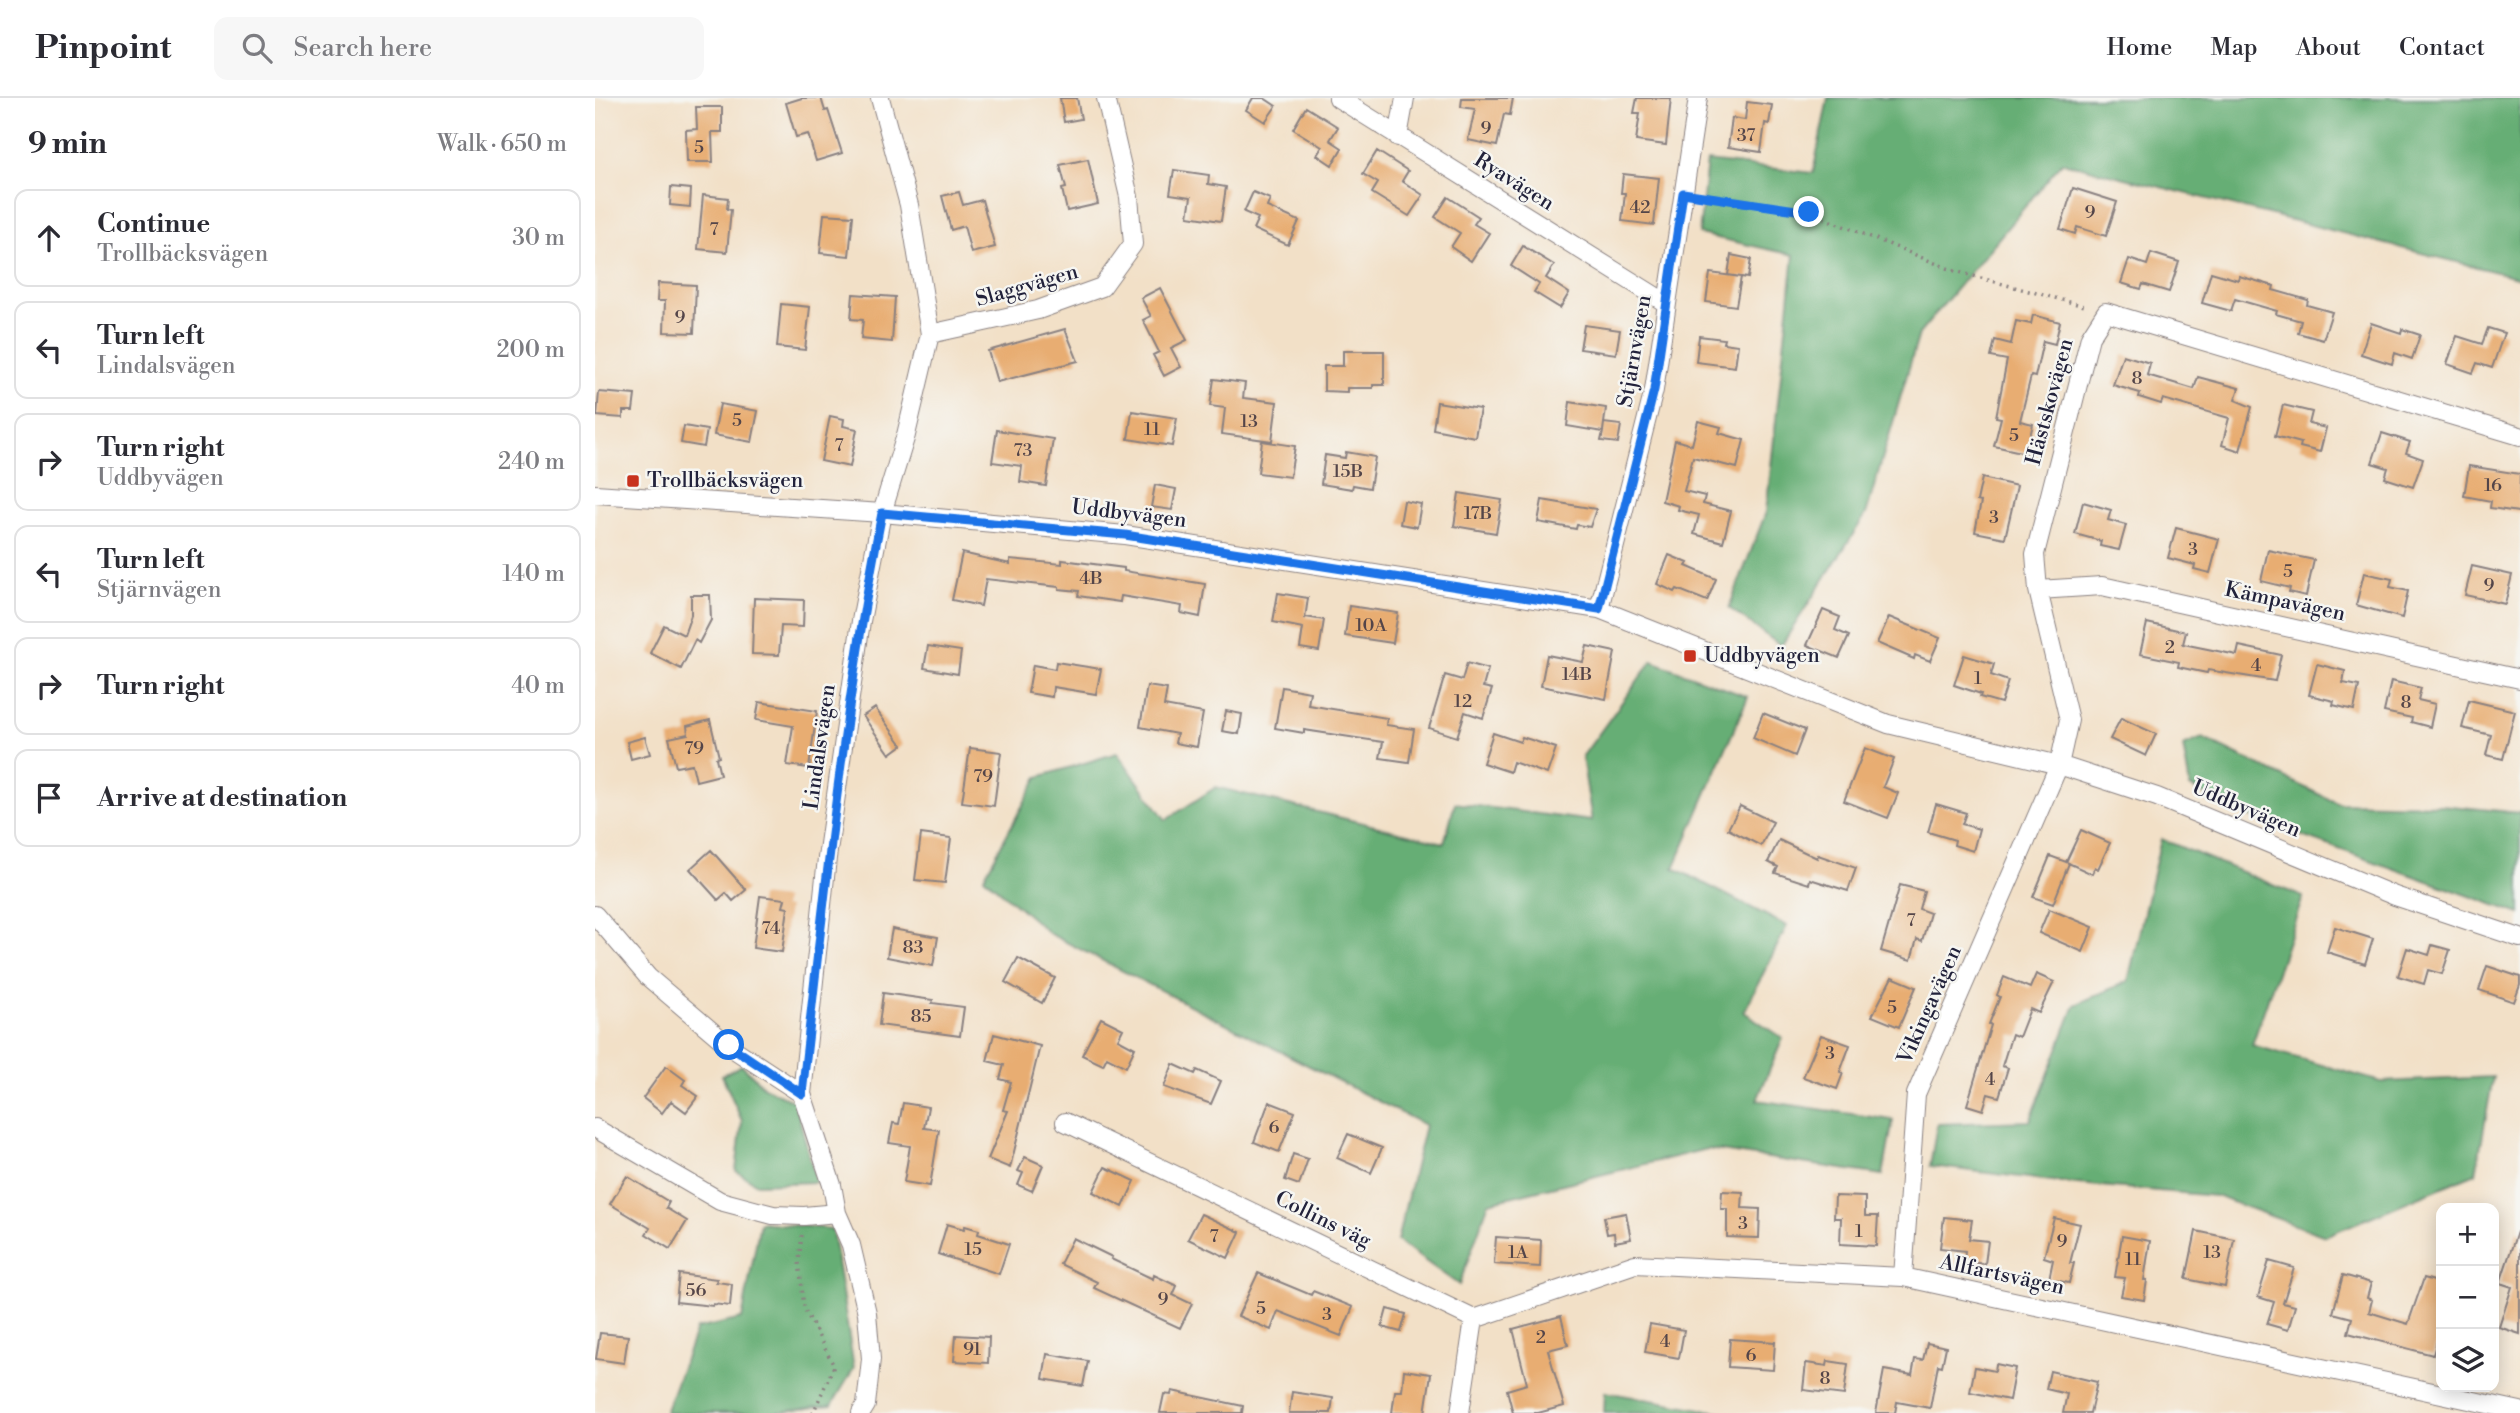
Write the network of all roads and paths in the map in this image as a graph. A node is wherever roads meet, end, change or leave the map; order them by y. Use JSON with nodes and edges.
{"nodes":[{"id":1,"x":880,"y":98,"type":"edge"},
{"id":2,"x":1106,"y":98,"type":"edge"},
{"id":3,"x":1338,"y":98,"type":"edge"},
{"id":4,"x":1405,"y":98,"type":"edge"},
{"id":5,"x":1698,"y":98,"type":"edge"},
{"id":6,"x":1398,"y":137,"type":"junction"},
{"id":7,"x":1683,"y":193,"type":"junction"},
{"id":8,"x":1667,"y":303,"type":"junction"},
{"id":9,"x":2106,"y":312,"type":"junction"},
{"id":10,"x":930,"y":334,"type":"junction"},
{"id":11,"x":2520,"y":436,"type":"edge"},
{"id":12,"x":595,"y":494,"type":"edge"},
{"id":13,"x":882,"y":513,"type":"junction"},
{"id":14,"x":2038,"y":590,"type":"junction"},
{"id":15,"x":1599,"y":609,"type":"junction"},
{"id":16,"x":2520,"y":679,"type":"edge"},
{"id":17,"x":2059,"y":765,"type":"junction"},
{"id":18,"x":595,"y":915,"type":"edge"},
{"id":19,"x":2520,"y":938,"type":"edge"},
{"id":20,"x":802,"y":1094,"type":"junction"},
{"id":21,"x":1065,"y":1122,"type":"dead end"},
{"id":22,"x":595,"y":1128,"type":"edge"},
{"id":23,"x":837,"y":1213,"type":"junction"},
{"id":24,"x":804,"y":1216,"type":"junction"},
{"id":25,"x":1903,"y":1277,"type":"junction"},
{"id":26,"x":1474,"y":1319,"type":"junction"},
{"id":27,"x":867,"y":1410,"type":"edge"},
{"id":28,"x":2520,"y":1411,"type":"edge"},
{"id":29,"x":813,"y":1413,"type":"edge"},
{"id":30,"x":1460,"y":1413,"type":"edge"}],
"edges":[{"from":1,"to":10,"type":"street","name":"Lindalsvägen"},
{"from":2,"to":10,"type":"street","name":"Slaggvägen"},
{"from":3,"to":6,"type":"street","name":"Ryavägen"},
{"from":4,"to":6,"type":"street"},
{"from":5,"to":7,"type":"street","name":"Stjärnvägen"},
{"from":6,"to":8,"type":"street","name":"Ryavägen"},
{"from":7,"to":8,"type":"street","name":"Stjärnvägen"},
{"from":7,"to":9,"type":"path"},
{"from":8,"to":15,"type":"street","name":"Stjärnvägen"},
{"from":9,"to":11,"type":"street"},
{"from":9,"to":14,"type":"street","name":"Hästskovägen"},
{"from":10,"to":13,"type":"street","name":"Lindalsvägen"},
{"from":12,"to":13,"type":"street","name":"Uddbyvägen"},
{"from":13,"to":15,"type":"street","name":"Uddbyvägen"},
{"from":13,"to":20,"type":"street","name":"Lindalsvägen"},
{"from":14,"to":16,"type":"street","name":"Kämpavägen"},
{"from":14,"to":17,"type":"street","name":"Hästskovägen"},
{"from":15,"to":17,"type":"street","name":"Uddbyvägen"},
{"from":17,"to":19,"type":"street","name":"Uddbyvägen"},
{"from":17,"to":25,"type":"street","name":"Vikingavägen"},
{"from":18,"to":20,"type":"street"},
{"from":20,"to":23,"type":"street","name":"Lindalsvägen"},
{"from":21,"to":26,"type":"street","name":"Collins väg"},
{"from":22,"to":24,"type":"street"},
{"from":23,"to":24,"type":"street"},
{"from":23,"to":27,"type":"street","name":"Lindalsvägen"},
{"from":24,"to":29,"type":"path"},
{"from":25,"to":26,"type":"street","name":"Allfartsvägen"},
{"from":25,"to":28,"type":"street","name":"Allfartsvägen"},
{"from":26,"to":30,"type":"street"}]}
